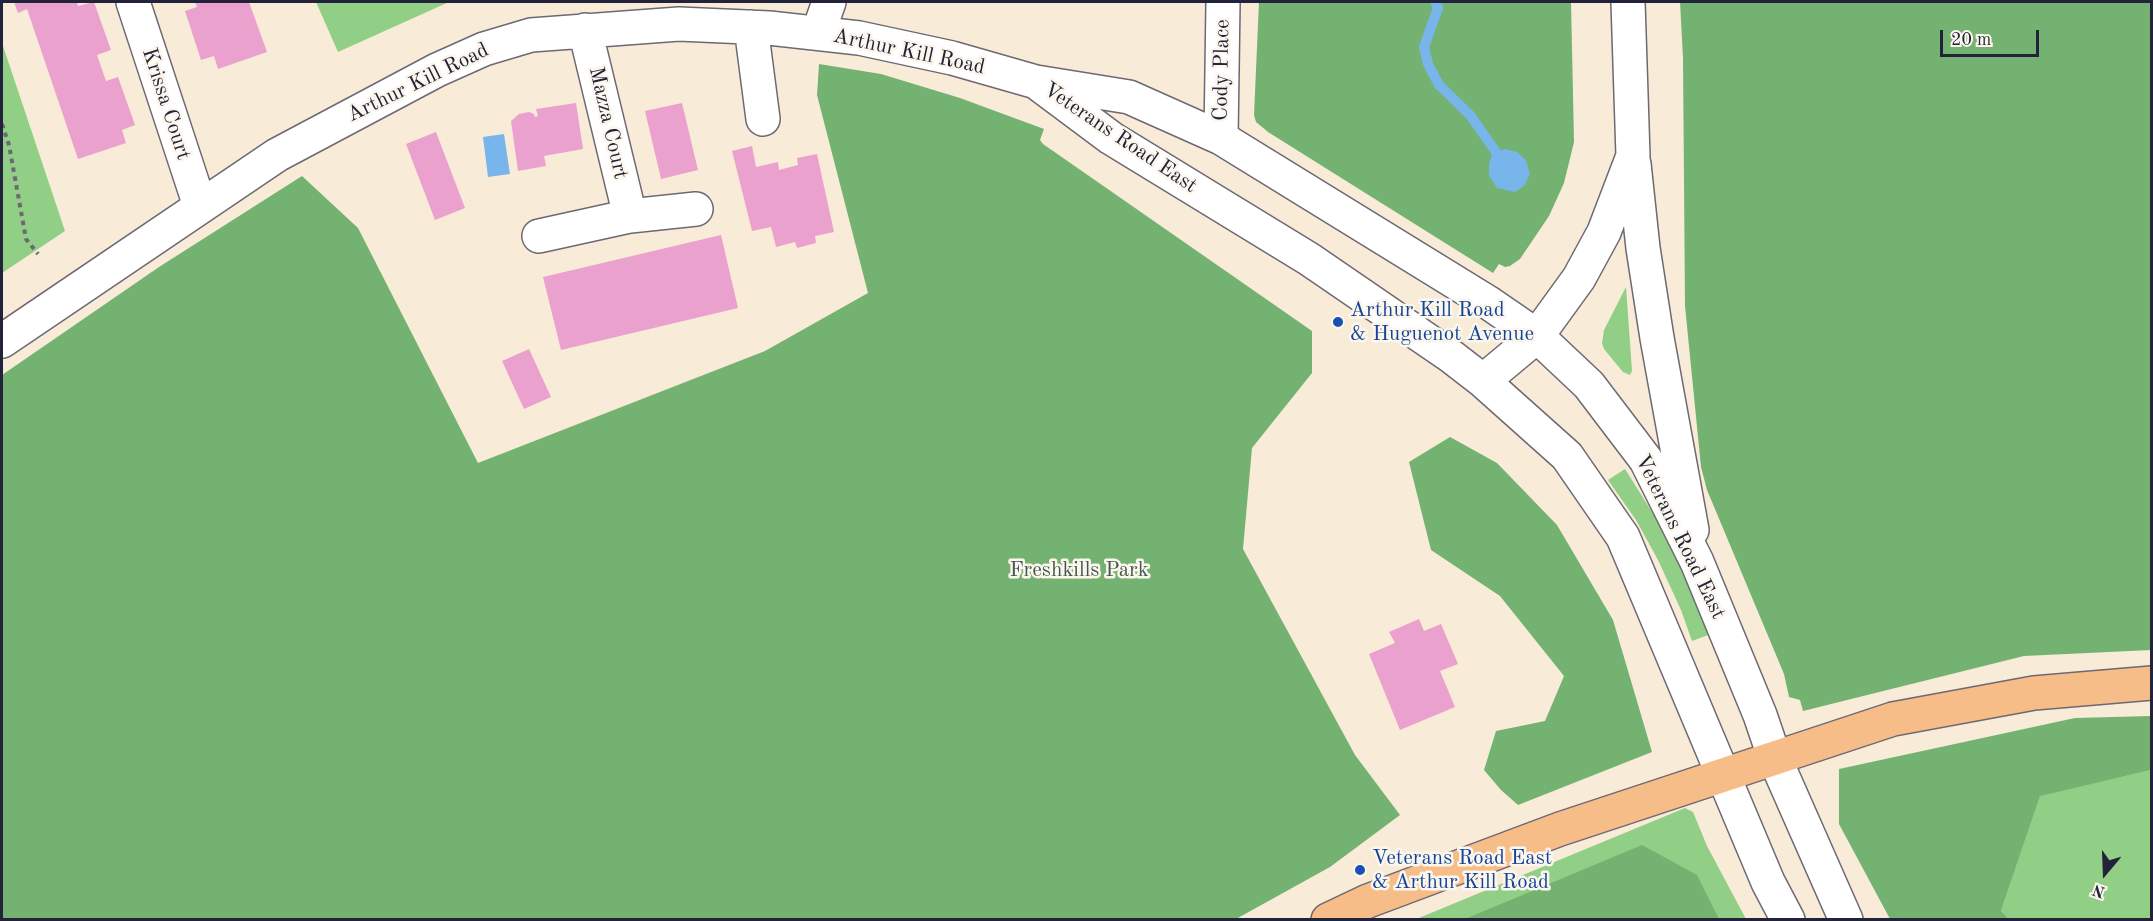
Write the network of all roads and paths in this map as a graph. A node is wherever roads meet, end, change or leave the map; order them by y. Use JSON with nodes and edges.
{"nodes":[{"id":1,"x":133,"y":2,"type":"edge"},
{"id":2,"x":829,"y":2,"type":"edge"},
{"id":3,"x":1223,"y":2,"type":"edge"},
{"id":4,"x":1628,"y":2,"type":"edge"},
{"id":5,"x":706,"y":14,"type":"edge"},
{"id":6,"x":751,"y":27,"type":"junction"},
{"id":7,"x":585,"y":30,"type":"junction"},
{"id":8,"x":818,"y":33,"type":"junction"},
{"id":9,"x":1036,"y":82,"type":"junction"},
{"id":10,"x":763,"y":119,"type":"dead end"},
{"id":11,"x":2,"y":124,"type":"edge"},
{"id":12,"x":1221,"y":138,"type":"junction"},
{"id":13,"x":1633,"y":156,"type":"junction"},
{"id":14,"x":200,"y":206,"type":"junction"},
{"id":15,"x":696,"y":208,"type":"dead end"},
{"id":16,"x":630,"y":216,"type":"junction"},
{"id":17,"x":539,"y":236,"type":"dead end"},
{"id":18,"x":38,"y":254,"type":"dead end"},
{"id":19,"x":1537,"y":336,"type":"junction"},
{"id":20,"x":2,"y":341,"type":"edge"},
{"id":21,"x":1483,"y":381,"type":"junction"},
{"id":22,"x":1697,"y":562,"type":"junction"},
{"id":23,"x":2151,"y":683,"type":"edge"},
{"id":24,"x":1775,"y":759,"type":"junction"},
{"id":25,"x":1724,"y":776,"type":"junction"},
{"id":26,"x":1328,"y":920,"type":"edge"},
{"id":27,"x":1788,"y":920,"type":"edge"},
{"id":28,"x":1846,"y":920,"type":"edge"}],
"edges":[{"from":1,"to":14,"type":"street","name":"Krissa Court"},
{"from":2,"to":8,"type":"street"},
{"from":3,"to":12,"type":"street","name":"Cody Place"},
{"from":4,"to":13,"type":"street"},
{"from":5,"to":6,"type":"street","name":"Arthur Kill Road"},
{"from":5,"to":7,"type":"street","name":"Arthur Kill Road"},
{"from":6,"to":8,"type":"street","name":"Arthur Kill Road"},
{"from":6,"to":10,"type":"street"},
{"from":7,"to":14,"type":"street","name":"Arthur Kill Road"},
{"from":7,"to":16,"type":"street","name":"Mazza Court"},
{"from":8,"to":9,"type":"street","name":"Arthur Kill Road"},
{"from":9,"to":12,"type":"street","name":"Veterans Road East"},
{"from":9,"to":21,"type":"street","name":"Veterans Road East"},
{"from":11,"to":18,"type":"path"},
{"from":12,"to":19,"type":"street","name":"Veterans Road East"},
{"from":13,"to":19,"type":"street"},
{"from":13,"to":22,"type":"street"},
{"from":14,"to":20,"type":"street","name":"Arthur Kill Road"},
{"from":15,"to":16,"type":"street"},
{"from":16,"to":17,"type":"street"},
{"from":19,"to":21,"type":"street"},
{"from":19,"to":22,"type":"street","name":"Veterans Road East"},
{"from":21,"to":25,"type":"street","name":"Veterans Road East"},
{"from":22,"to":24,"type":"street","name":"Veterans Road East"},
{"from":23,"to":24,"type":"highway"},
{"from":24,"to":25,"type":"highway"},
{"from":24,"to":28,"type":"street"},
{"from":25,"to":26,"type":"highway"},
{"from":25,"to":27,"type":"street"}]}
